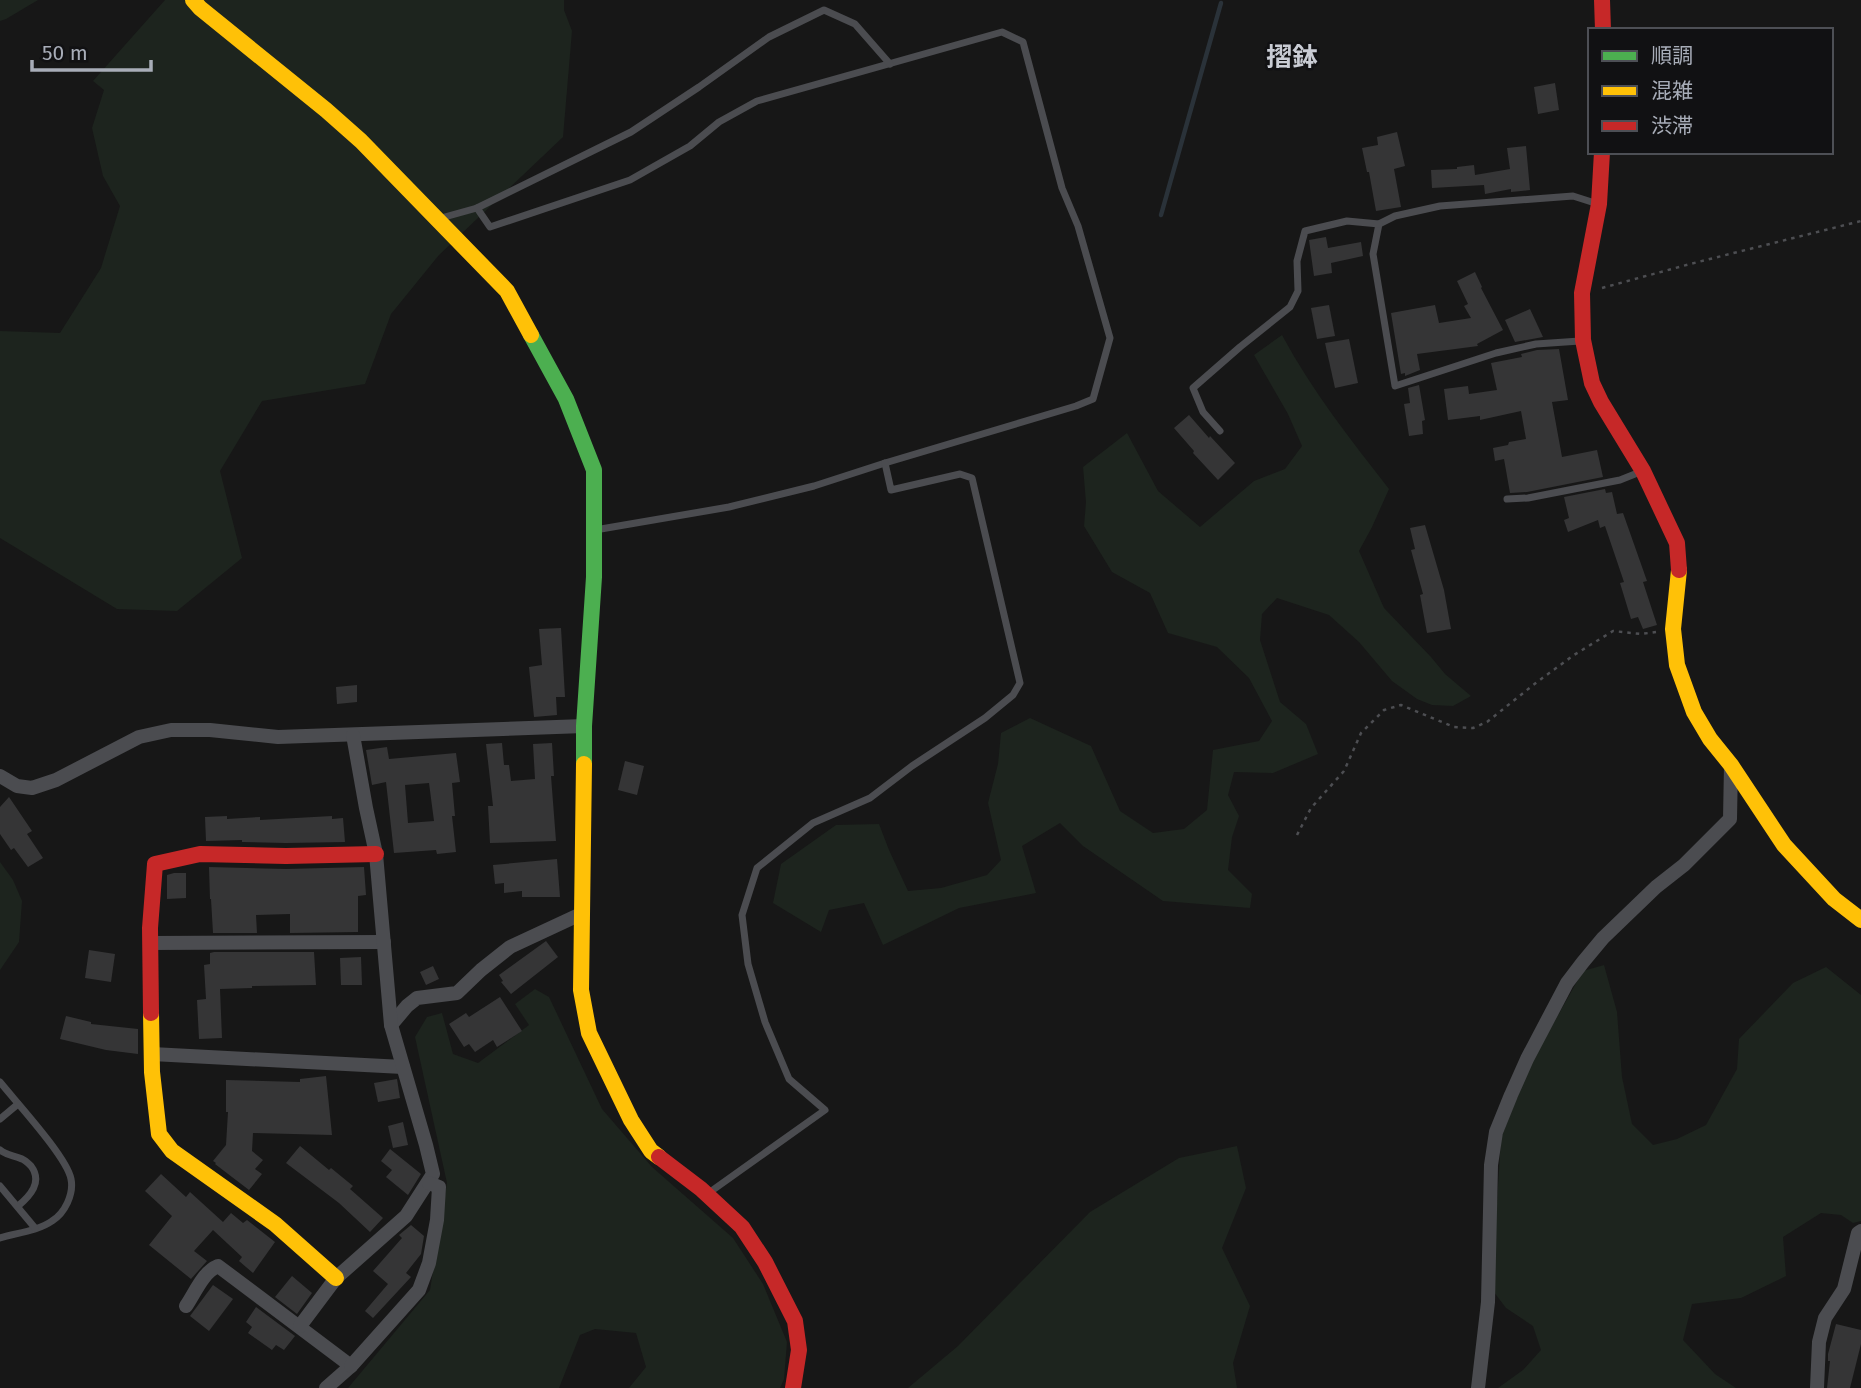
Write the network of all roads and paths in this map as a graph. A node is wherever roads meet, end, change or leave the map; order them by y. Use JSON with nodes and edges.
{"nodes":[{"id":1,"x":192,"y":0,"type":"edge"},
{"id":2,"x":1602,"y":0,"type":"edge"},
{"id":3,"x":1603,"y":28,"type":"edge"},
{"id":4,"x":890,"y":64,"type":"junction"},
{"id":5,"x":1602,"y":154,"type":"edge"},
{"id":6,"x":1599,"y":204,"type":"junction"},
{"id":7,"x":477,"y":208,"type":"junction"},
{"id":8,"x":437,"y":219,"type":"junction"},
{"id":9,"x":1861,"y":221,"type":"edge"},
{"id":10,"x":1379,"y":224,"type":"junction"},
{"id":11,"x":1582,"y":293,"type":"junction"},
{"id":12,"x":1583,"y":341,"type":"junction"},
{"id":13,"x":1220,"y":431,"type":"dead end"},
{"id":14,"x":886,"y":463,"type":"junction"},
{"id":15,"x":1643,"y":471,"type":"junction"},
{"id":16,"x":1507,"y":499,"type":"dead end"},
{"id":17,"x":594,"y":530,"type":"junction"},
{"id":18,"x":1673,"y":629,"type":"junction"},
{"id":19,"x":584,"y":726,"type":"junction"},
{"id":20,"x":353,"y":735,"type":"junction"},
{"id":21,"x":1731,"y":765,"type":"junction"},
{"id":22,"x":0,"y":776,"type":"edge"},
{"id":23,"x":1297,"y":835,"type":"dead end"},
{"id":24,"x":376,"y":854,"type":"junction"},
{"id":25,"x":583,"y":914,"type":"junction"},
{"id":26,"x":1861,"y":920,"type":"edge"},
{"id":27,"x":384,"y":942,"type":"junction"},
{"id":28,"x":150,"y":943,"type":"junction"},
{"id":29,"x":391,"y":1025,"type":"junction"},
{"id":30,"x":152,"y":1054,"type":"junction"},
{"id":31,"x":403,"y":1067,"type":"junction"},
{"id":32,"x":0,"y":1082,"type":"edge"},
{"id":33,"x":18,"y":1104,"type":"junction"},
{"id":34,"x":0,"y":1119,"type":"edge"},
{"id":35,"x":0,"y":1150,"type":"edge"},
{"id":36,"x":429,"y":1183,"type":"junction"},
{"id":37,"x":0,"y":1186,"type":"edge"},
{"id":38,"x":707,"y":1195,"type":"junction"},
{"id":39,"x":18,"y":1206,"type":"junction"},
{"id":40,"x":36,"y":1228,"type":"junction"},
{"id":41,"x":1861,"y":1231,"type":"edge"},
{"id":42,"x":0,"y":1238,"type":"edge"},
{"id":43,"x":336,"y":1278,"type":"junction"},
{"id":44,"x":186,"y":1306,"type":"dead end"},
{"id":45,"x":300,"y":1326,"type":"junction"},
{"id":46,"x":351,"y":1366,"type":"junction"},
{"id":47,"x":326,"y":1388,"type":"edge"},
{"id":48,"x":793,"y":1388,"type":"edge"},
{"id":49,"x":1478,"y":1388,"type":"edge"},
{"id":50,"x":1817,"y":1388,"type":"edge"}],
"edges":[{"from":1,"to":8,"type":"street"},
{"from":2,"to":3,"type":"street"},
{"from":4,"to":7,"type":"lane"},
{"from":4,"to":7,"type":"lane"},
{"from":4,"to":14,"type":"lane"},
{"from":5,"to":6,"type":"street"},
{"from":6,"to":10,"type":"lane"},
{"from":6,"to":11,"type":"street"},
{"from":7,"to":8,"type":"lane"},
{"from":8,"to":17,"type":"street"},
{"from":9,"to":11,"type":"path"},
{"from":10,"to":12,"type":"lane"},
{"from":10,"to":13,"type":"lane"},
{"from":11,"to":12,"type":"street"},
{"from":12,"to":15,"type":"street"},
{"from":14,"to":17,"type":"lane"},
{"from":14,"to":38,"type":"lane"},
{"from":15,"to":16,"type":"lane"},
{"from":15,"to":18,"type":"street"},
{"from":17,"to":19,"type":"street"},
{"from":18,"to":21,"type":"street"},
{"from":18,"to":23,"type":"path"},
{"from":19,"to":20,"type":"street"},
{"from":19,"to":25,"type":"street"},
{"from":20,"to":22,"type":"street"},
{"from":20,"to":24,"type":"street"},
{"from":21,"to":26,"type":"street"},
{"from":21,"to":49,"type":"street"},
{"from":24,"to":27,"type":"street"},
{"from":24,"to":28,"type":"street"},
{"from":25,"to":29,"type":"street"},
{"from":25,"to":38,"type":"street"},
{"from":27,"to":28,"type":"street"},
{"from":27,"to":29,"type":"street"},
{"from":28,"to":30,"type":"street"},
{"from":29,"to":31,"type":"street"},
{"from":30,"to":31,"type":"street"},
{"from":30,"to":43,"type":"street"},
{"from":31,"to":36,"type":"street"},
{"from":32,"to":33,"type":"lane"},
{"from":33,"to":34,"type":"lane"},
{"from":33,"to":40,"type":"lane"},
{"from":35,"to":39,"type":"lane"},
{"from":36,"to":43,"type":"street"},
{"from":36,"to":46,"type":"street"},
{"from":37,"to":39,"type":"lane"},
{"from":38,"to":48,"type":"street"},
{"from":39,"to":40,"type":"lane"},
{"from":40,"to":42,"type":"lane"},
{"from":41,"to":50,"type":"street"},
{"from":43,"to":45,"type":"street"},
{"from":44,"to":45,"type":"street"},
{"from":45,"to":46,"type":"street"},
{"from":46,"to":47,"type":"street"}]}
